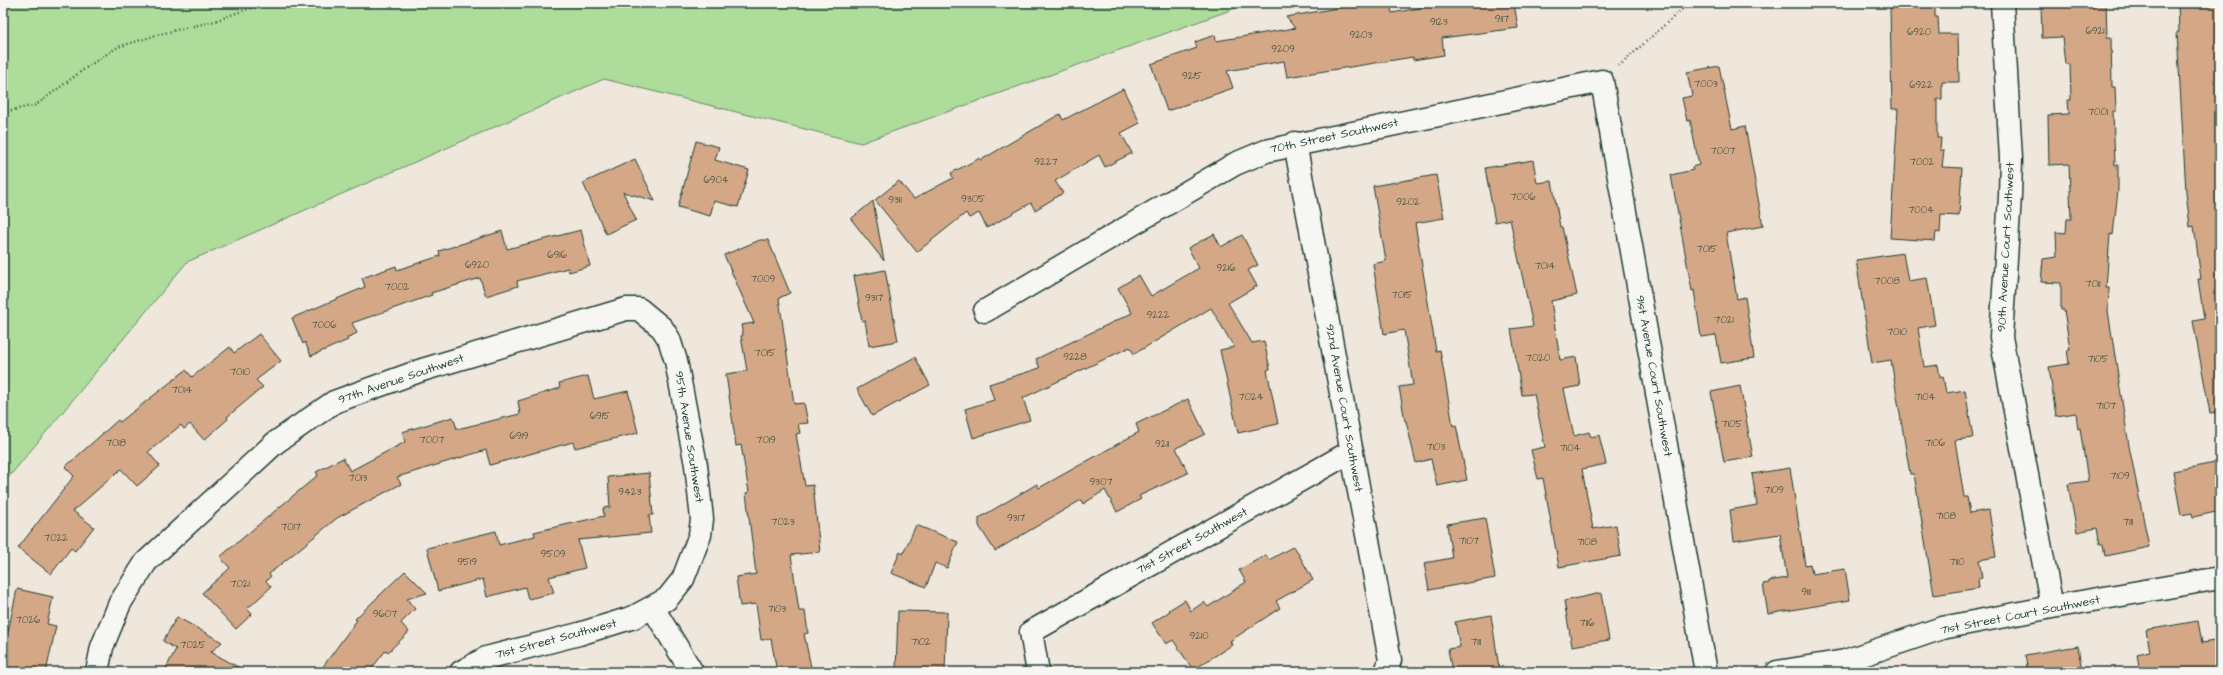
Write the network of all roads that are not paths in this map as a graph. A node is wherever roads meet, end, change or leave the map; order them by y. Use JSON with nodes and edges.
{"nodes":[{"id":1,"x":2002,"y":3,"type":"edge"},
{"id":2,"x":1602,"y":81,"type":"joint"},
{"id":3,"x":1295,"y":143,"type":"junction"},
{"id":4,"x":639,"y":309,"type":"joint"},
{"id":5,"x":985,"y":311,"type":"dead end"},
{"id":6,"x":1352,"y":451,"type":"junction"},
{"id":7,"x":2220,"y":578,"type":"edge"},
{"id":8,"x":2052,"y":607,"type":"junction"},
{"id":9,"x":653,"y":608,"type":"junction"},
{"id":10,"x":97,"y":672,"type":"edge"},
{"id":11,"x":461,"y":672,"type":"edge"},
{"id":12,"x":692,"y":672,"type":"edge"},
{"id":13,"x":1038,"y":672,"type":"edge"},
{"id":14,"x":1386,"y":672,"type":"edge"},
{"id":15,"x":1706,"y":672,"type":"edge"},
{"id":16,"x":1777,"y":672,"type":"edge"}],
"edges":[{"from":1,"to":8,"type":"street","name":"90th Avenue Court Southwest"},
{"from":2,"to":3,"type":"street","name":"70th Street Southwest"},
{"from":2,"to":15,"type":"street","name":"91st Avenue Court Southwest"},
{"from":3,"to":5,"type":"street","name":"70th Street Southwest"},
{"from":3,"to":6,"type":"street","name":"92nd Avenue Court Southwest"},
{"from":4,"to":9,"type":"street","name":"95th Avenue Southwest"},
{"from":4,"to":10,"type":"street","name":"97th Avenue Southwest"},
{"from":6,"to":13,"type":"street","name":"71st Street Southwest"},
{"from":6,"to":14,"type":"street","name":"92nd Avenue Court Southwest"},
{"from":7,"to":8,"type":"street","name":"71st Street Court Southwest"},
{"from":8,"to":16,"type":"street","name":"71st Street Court Southwest"},
{"from":9,"to":11,"type":"street","name":"71st Street Southwest"},
{"from":9,"to":12,"type":"street"}]}
